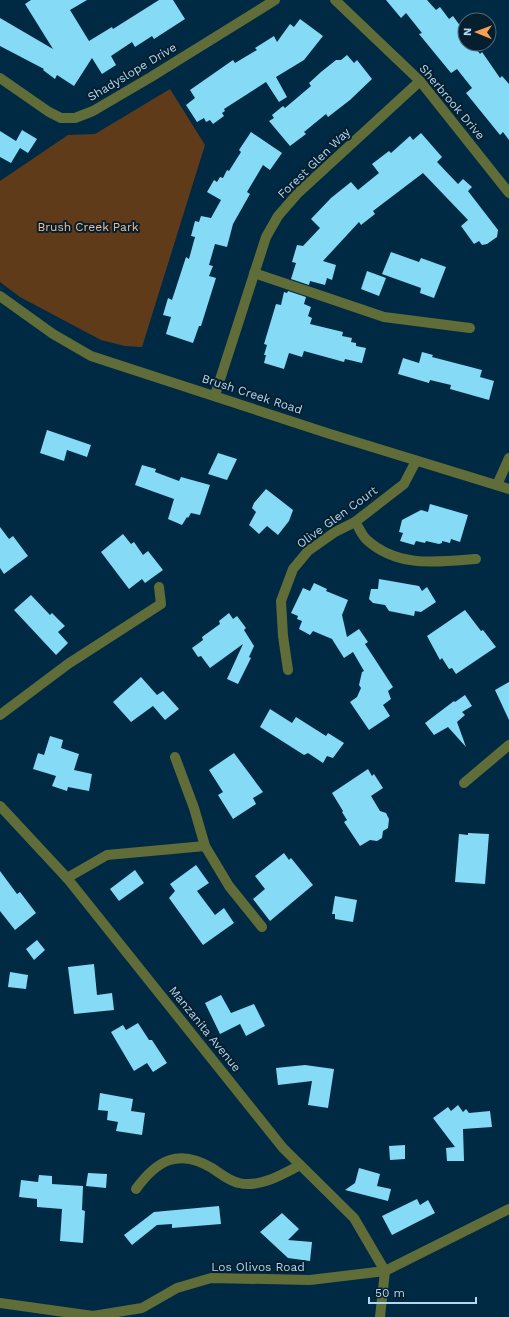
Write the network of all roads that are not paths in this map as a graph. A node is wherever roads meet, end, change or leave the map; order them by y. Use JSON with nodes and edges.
{"nodes":[{"id":1,"x":275,"y":0,"type":"edge"},
{"id":2,"x":335,"y":0,"type":"edge"},
{"id":3,"x":0,"y":78,"type":"edge"},
{"id":4,"x":420,"y":82,"type":"junction"},
{"id":5,"x":509,"y":193,"type":"edge"},
{"id":6,"x":254,"y":273,"type":"junction"},
{"id":7,"x":0,"y":296,"type":"edge"},
{"id":8,"x":470,"y":328,"type":"dead end"},
{"id":9,"x":215,"y":395,"type":"junction"},
{"id":10,"x":509,"y":458,"type":"edge"},
{"id":11,"x":416,"y":461,"type":"junction"},
{"id":12,"x":497,"y":486,"type":"junction"},
{"id":13,"x":509,"y":489,"type":"edge"},
{"id":14,"x":355,"y":522,"type":"junction"},
{"id":15,"x":476,"y":559,"type":"dead end"},
{"id":16,"x":159,"y":588,"type":"dead end"},
{"id":17,"x":288,"y":670,"type":"dead end"},
{"id":18,"x":0,"y":715,"type":"edge"},
{"id":19,"x":509,"y":745,"type":"edge"},
{"id":20,"x":175,"y":757,"type":"dead end"},
{"id":21,"x":464,"y":783,"type":"dead end"},
{"id":22,"x":0,"y":806,"type":"edge"},
{"id":23,"x":205,"y":846,"type":"junction"},
{"id":24,"x":67,"y":878,"type":"junction"},
{"id":25,"x":262,"y":927,"type":"dead end"},
{"id":26,"x":300,"y":1164,"type":"junction"},
{"id":27,"x":136,"y":1189,"type":"dead end"},
{"id":28,"x":509,"y":1209,"type":"edge"},
{"id":29,"x":385,"y":1271,"type":"junction"},
{"id":30,"x":0,"y":1303,"type":"edge"},
{"id":31,"x":380,"y":1317,"type":"edge"}],
"edges":[{"from":1,"to":3,"type":"street","name":"Shadyslope Drive"},
{"from":2,"to":4,"type":"street","name":"Sherbrook Drive"},
{"from":4,"to":5,"type":"street","name":"Sherbrook Drive"},
{"from":4,"to":6,"type":"street","name":"Forest Glen Way"},
{"from":6,"to":8,"type":"street"},
{"from":6,"to":9,"type":"street","name":"Forest Glen Way"},
{"from":7,"to":9,"type":"street","name":"Brush Creek Road"},
{"from":9,"to":11,"type":"street","name":"Brush Creek Road"},
{"from":10,"to":12,"type":"street"},
{"from":11,"to":12,"type":"street","name":"Brush Creek Road"},
{"from":11,"to":14,"type":"street","name":"Olive Glen Court"},
{"from":12,"to":13,"type":"street","name":"Brush Creek Road"},
{"from":14,"to":15,"type":"street"},
{"from":14,"to":17,"type":"street","name":"Olive Glen Court"},
{"from":16,"to":18,"type":"street"},
{"from":19,"to":21,"type":"street"},
{"from":20,"to":23,"type":"street"},
{"from":22,"to":24,"type":"street","name":"Manzanita Avenue"},
{"from":23,"to":24,"type":"street"},
{"from":23,"to":25,"type":"street"},
{"from":24,"to":26,"type":"street","name":"Manzanita Avenue"},
{"from":26,"to":27,"type":"street"},
{"from":26,"to":29,"type":"street","name":"Manzanita Avenue"},
{"from":28,"to":29,"type":"street","name":"Los Olivos Road"},
{"from":29,"to":30,"type":"street","name":"Los Olivos Road"},
{"from":29,"to":31,"type":"street"}]}
